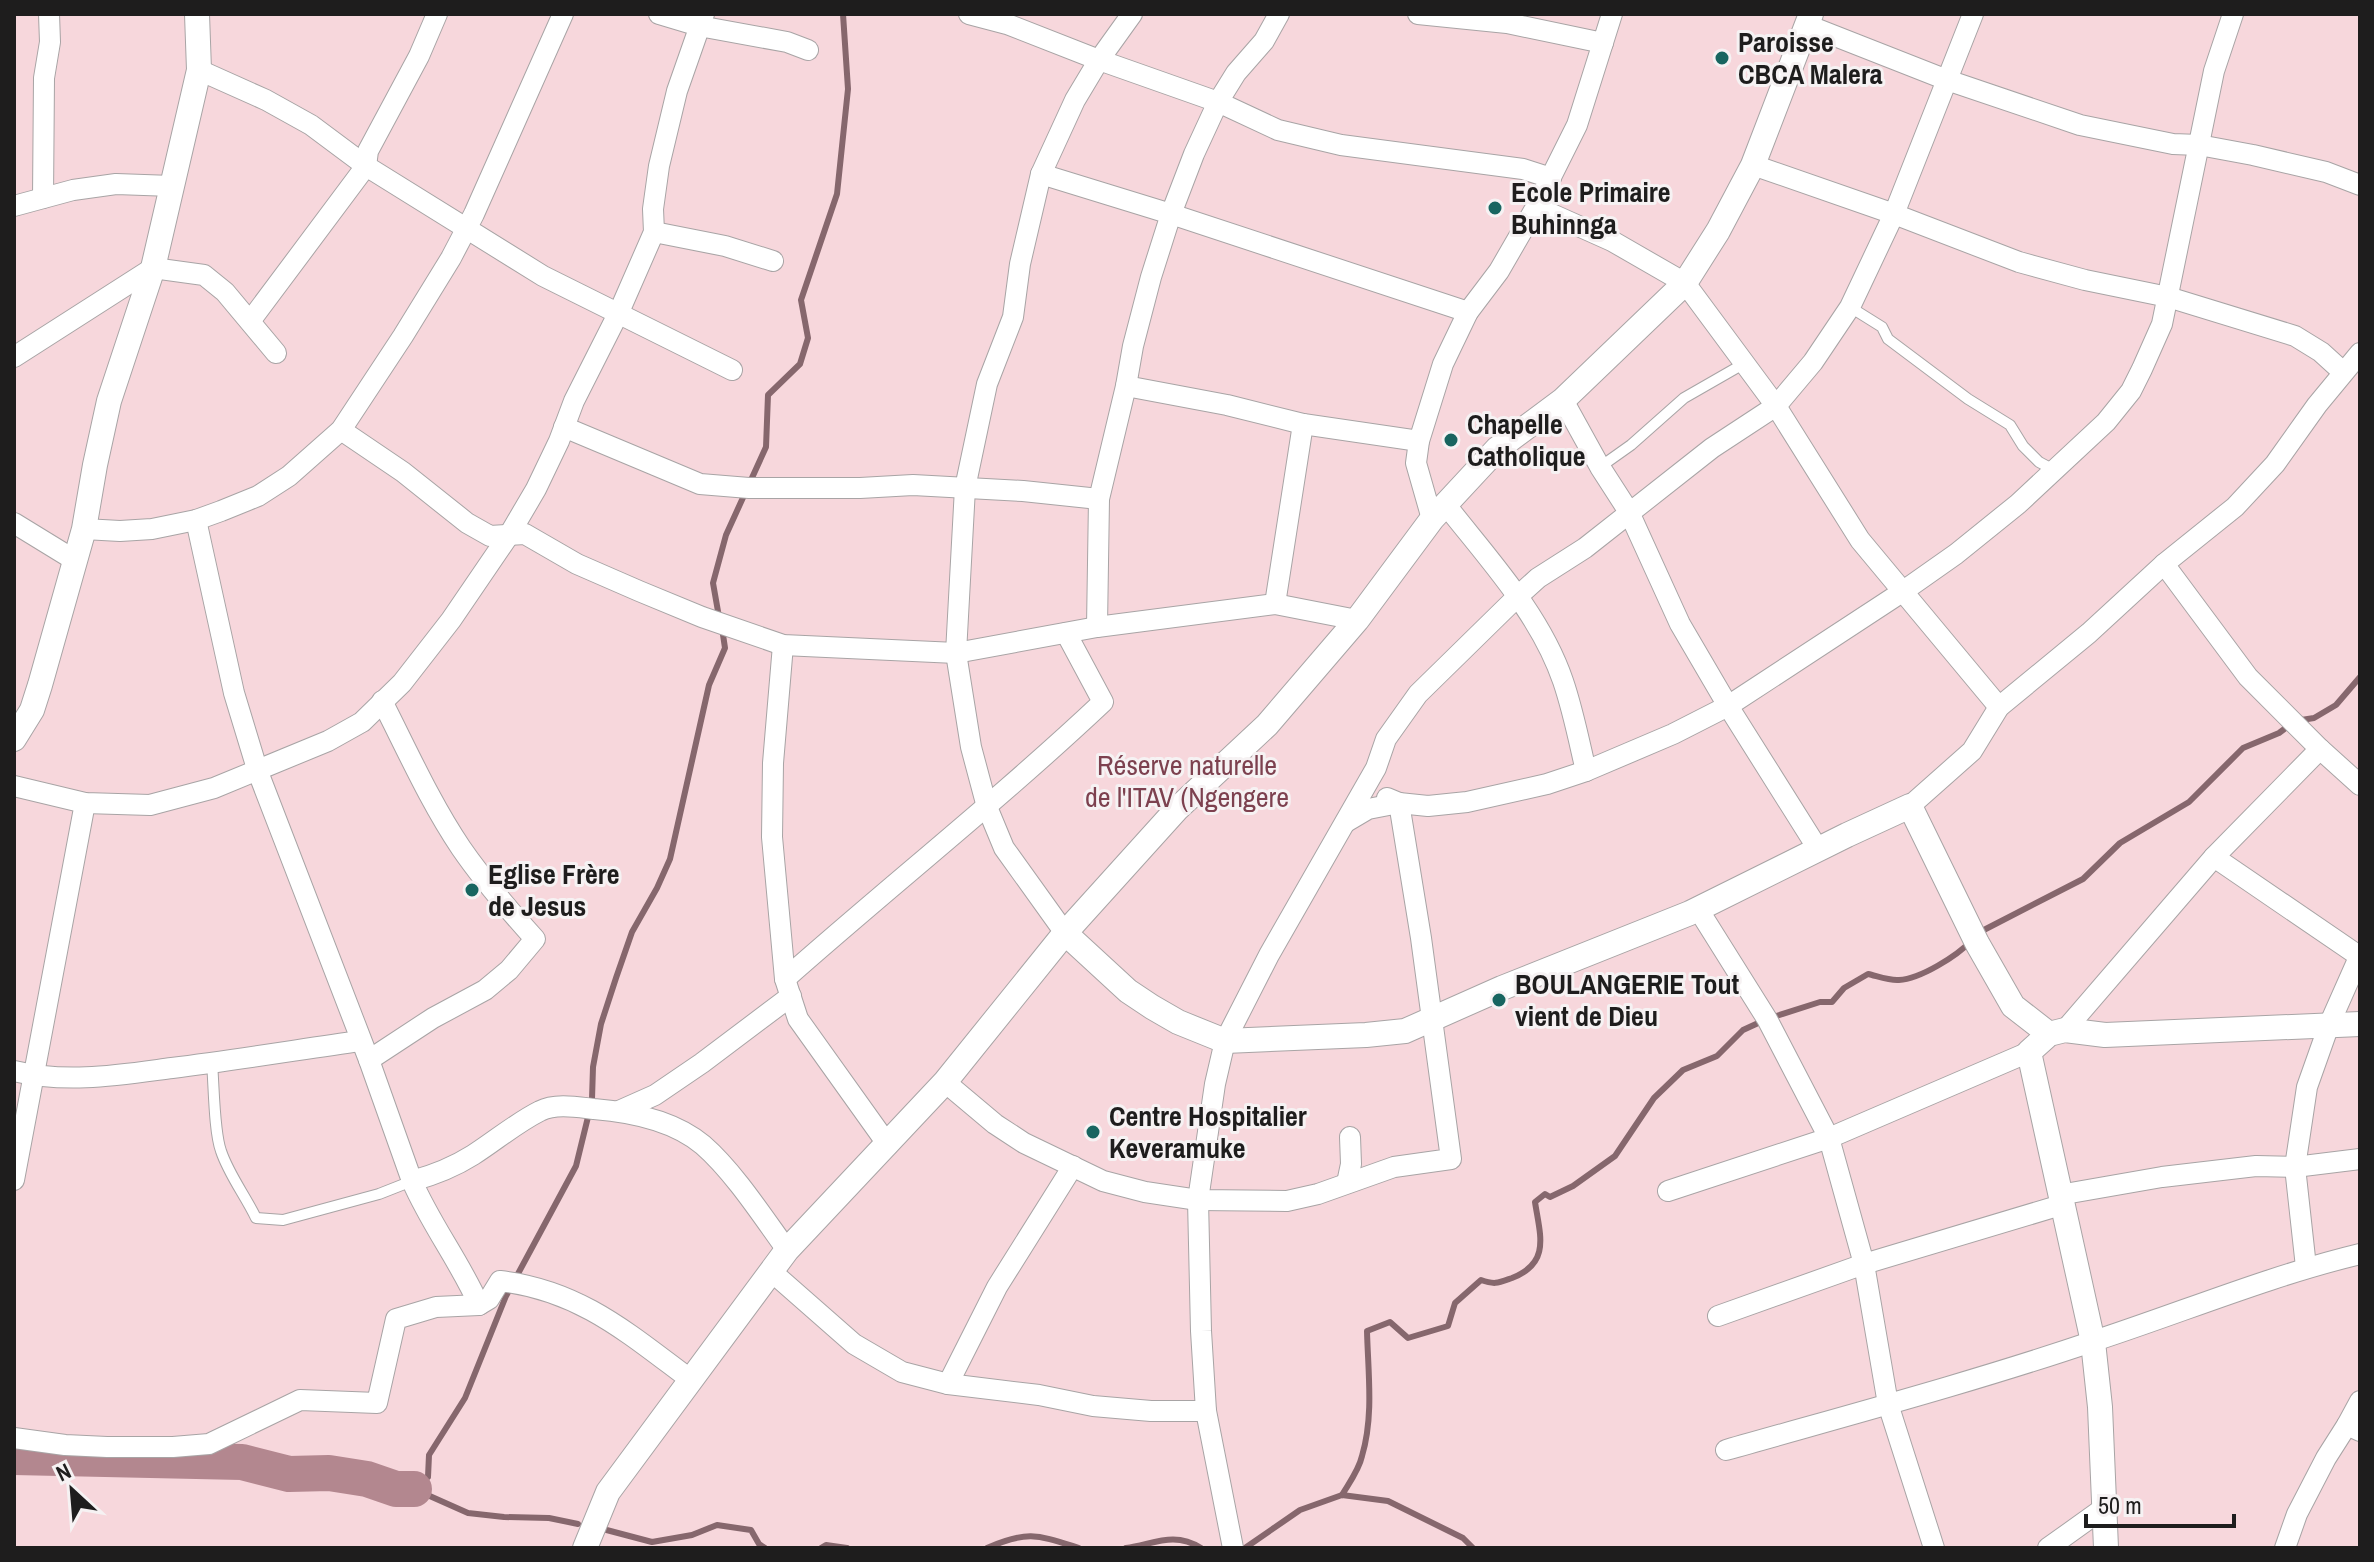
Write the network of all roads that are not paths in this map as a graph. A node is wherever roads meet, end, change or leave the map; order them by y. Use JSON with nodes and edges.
{"nodes":[{"id":1,"x":49,"y":14,"type":"edge"},
{"id":2,"x":197,"y":14,"type":"edge"},
{"id":3,"x":437,"y":14,"type":"edge"},
{"id":4,"x":563,"y":14,"type":"edge"},
{"id":5,"x":659,"y":14,"type":"edge"},
{"id":6,"x":969,"y":14,"type":"edge"},
{"id":7,"x":1132,"y":14,"type":"edge"},
{"id":8,"x":1279,"y":14,"type":"edge"},
{"id":9,"x":1418,"y":14,"type":"edge"},
{"id":10,"x":1612,"y":14,"type":"edge"},
{"id":11,"x":1973,"y":14,"type":"edge"},
{"id":12,"x":2233,"y":14,"type":"edge"},
{"id":13,"x":1009,"y":19,"type":"edge"},
{"id":14,"x":701,"y":20,"type":"edge"},
{"id":15,"x":1809,"y":20,"type":"edge"},
{"id":16,"x":1603,"y":43,"type":"junction"},
{"id":17,"x":808,"y":50,"type":"dead end"},
{"id":18,"x":1099,"y":60,"type":"junction"},
{"id":19,"x":199,"y":70,"type":"junction"},
{"id":20,"x":1947,"y":80,"type":"junction"},
{"id":21,"x":1218,"y":102,"type":"junction"},
{"id":22,"x":2199,"y":145,"type":"junction"},
{"id":23,"x":1753,"y":165,"type":"junction"},
{"id":24,"x":366,"y":166,"type":"junction"},
{"id":25,"x":1041,"y":174,"type":"junction"},
{"id":26,"x":1551,"y":178,"type":"junction"},
{"id":27,"x":2360,"y":185,"type":"edge"},
{"id":28,"x":172,"y":186,"type":"junction"},
{"id":29,"x":43,"y":198,"type":"junction"},
{"id":30,"x":14,"y":206,"type":"edge"},
{"id":31,"x":1536,"y":207,"type":"junction"},
{"id":32,"x":1171,"y":214,"type":"junction"},
{"id":33,"x":1894,"y":214,"type":"junction"},
{"id":34,"x":466,"y":229,"type":"junction"},
{"id":35,"x":654,"y":232,"type":"junction"},
{"id":36,"x":773,"y":261,"type":"dead end"},
{"id":37,"x":153,"y":268,"type":"junction"},
{"id":38,"x":1685,"y":283,"type":"junction"},
{"id":39,"x":2168,"y":297,"type":"junction"},
{"id":40,"x":1850,"y":307,"type":"junction"},
{"id":41,"x":619,"y":312,"type":"junction"},
{"id":42,"x":1468,"y":312,"type":"junction"},
{"id":43,"x":251,"y":320,"type":"junction"},
{"id":44,"x":276,"y":353,"type":"dead end"},
{"id":45,"x":2360,"y":353,"type":"edge"},
{"id":46,"x":14,"y":357,"type":"edge"},
{"id":47,"x":1745,"y":363,"type":"junction"},
{"id":48,"x":732,"y":370,"type":"dead end"},
{"id":49,"x":2343,"y":372,"type":"junction"},
{"id":50,"x":1126,"y":386,"type":"junction"},
{"id":51,"x":1563,"y":400,"type":"junction"},
{"id":52,"x":1776,"y":406,"type":"junction"},
{"id":53,"x":1303,"y":424,"type":"junction"},
{"id":54,"x":564,"y":427,"type":"junction"},
{"id":55,"x":341,"y":430,"type":"junction"},
{"id":56,"x":1419,"y":441,"type":"junction"},
{"id":57,"x":1600,"y":467,"type":"junction"},
{"id":58,"x":2054,"y":470,"type":"junction"},
{"id":59,"x":965,"y":488,"type":"junction"},
{"id":60,"x":1099,"y":499,"type":"junction"},
{"id":61,"x":1439,"y":512,"type":"junction"},
{"id":62,"x":1629,"y":512,"type":"junction"},
{"id":63,"x":196,"y":520,"type":"junction"},
{"id":64,"x":14,"y":523,"type":"edge"},
{"id":65,"x":84,"y":529,"type":"junction"},
{"id":66,"x":509,"y":535,"type":"junction"},
{"id":67,"x":76,"y":561,"type":"junction"},
{"id":68,"x":2164,"y":564,"type":"junction"},
{"id":69,"x":1902,"y":592,"type":"junction"},
{"id":70,"x":1517,"y":597,"type":"junction"},
{"id":71,"x":1275,"y":604,"type":"junction"},
{"id":72,"x":1357,"y":620,"type":"junction"},
{"id":73,"x":1097,"y":627,"type":"junction"},
{"id":74,"x":1066,"y":633,"type":"junction"},
{"id":75,"x":783,"y":645,"type":"junction"},
{"id":76,"x":956,"y":653,"type":"junction"},
{"id":77,"x":382,"y":701,"type":"junction"},
{"id":78,"x":1728,"y":706,"type":"junction"},
{"id":79,"x":1999,"y":707,"type":"junction"},
{"id":80,"x":14,"y":739,"type":"edge"},
{"id":81,"x":2320,"y":749,"type":"junction"},
{"id":82,"x":1586,"y":771,"type":"junction"},
{"id":83,"x":258,"y":772,"type":"junction"},
{"id":84,"x":2360,"y":785,"type":"edge"},
{"id":85,"x":14,"y":786,"type":"edge"},
{"id":86,"x":1366,"y":787,"type":"junction"},
{"id":87,"x":85,"y":803,"type":"junction"},
{"id":88,"x":1399,"y":803,"type":"junction"},
{"id":89,"x":1910,"y":806,"type":"junction"},
{"id":90,"x":987,"y":807,"type":"junction"},
{"id":91,"x":1346,"y":822,"type":"junction"},
{"id":92,"x":1818,"y":849,"type":"junction"},
{"id":93,"x":2214,"y":857,"type":"junction"},
{"id":94,"x":1698,"y":909,"type":"junction"},
{"id":95,"x":1065,"y":933,"type":"junction"},
{"id":96,"x":2360,"y":955,"type":"edge"},
{"id":97,"x":788,"y":988,"type":"junction"},
{"id":98,"x":2013,"y":1006,"type":"junction"},
{"id":99,"x":1431,"y":1019,"type":"junction"},
{"id":100,"x":2360,"y":1024,"type":"edge"},
{"id":101,"x":2329,"y":1025,"type":"junction"},
{"id":102,"x":2057,"y":1032,"type":"junction"},
{"id":103,"x":360,"y":1041,"type":"junction"},
{"id":104,"x":1225,"y":1041,"type":"junction"},
{"id":105,"x":2029,"y":1052,"type":"junction"},
{"id":106,"x":369,"y":1060,"type":"junction"},
{"id":107,"x":212,"y":1063,"type":"junction"},
{"id":108,"x":24,"y":1074,"type":"edge"},
{"id":109,"x":945,"y":1082,"type":"junction"},
{"id":110,"x":619,"y":1111,"type":"junction"},
{"id":111,"x":1350,"y":1137,"type":"dead end"},
{"id":112,"x":1829,"y":1138,"type":"junction"},
{"id":113,"x":888,"y":1145,"type":"junction"},
{"id":114,"x":2360,"y":1159,"type":"edge"},
{"id":115,"x":1073,"y":1166,"type":"junction"},
{"id":116,"x":2295,"y":1167,"type":"junction"},
{"id":117,"x":14,"y":1180,"type":"edge"},
{"id":118,"x":412,"y":1181,"type":"junction"},
{"id":119,"x":1347,"y":1183,"type":"junction"},
{"id":120,"x":1668,"y":1191,"type":"dead end"},
{"id":121,"x":1198,"y":1200,"type":"junction"},
{"id":122,"x":2060,"y":1200,"type":"junction"},
{"id":123,"x":787,"y":1250,"type":"junction"},
{"id":124,"x":2360,"y":1254,"type":"edge"},
{"id":125,"x":1864,"y":1264,"type":"junction"},
{"id":126,"x":2306,"y":1267,"type":"junction"},
{"id":127,"x":772,"y":1272,"type":"junction"},
{"id":128,"x":479,"y":1305,"type":"junction"},
{"id":129,"x":1718,"y":1316,"type":"dead end"},
{"id":130,"x":2093,"y":1342,"type":"junction"},
{"id":131,"x":691,"y":1380,"type":"junction"},
{"id":132,"x":948,"y":1384,"type":"junction"},
{"id":133,"x":2360,"y":1401,"type":"edge"},
{"id":134,"x":1888,"y":1404,"type":"junction"},
{"id":135,"x":1206,"y":1411,"type":"junction"},
{"id":136,"x":2353,"y":1428,"type":"edge"},
{"id":137,"x":14,"y":1438,"type":"edge"},
{"id":138,"x":1726,"y":1450,"type":"dead end"},
{"id":139,"x":2104,"y":1508,"type":"junction"},
{"id":140,"x":585,"y":1548,"type":"edge"},
{"id":141,"x":1233,"y":1548,"type":"edge"},
{"id":142,"x":1934,"y":1548,"type":"edge"},
{"id":143,"x":2048,"y":1548,"type":"edge"},
{"id":144,"x":2106,"y":1548,"type":"edge"},
{"id":145,"x":2285,"y":1548,"type":"edge"}],
"edges":[{"from":1,"to":29,"type":"street"},
{"from":2,"to":19,"type":"street"},
{"from":3,"to":24,"type":"street"},
{"from":4,"to":34,"type":"street"},
{"from":5,"to":14,"type":"street"},
{"from":6,"to":13,"type":"street"},
{"from":7,"to":18,"type":"street"},
{"from":8,"to":21,"type":"street"},
{"from":9,"to":16,"type":"street"},
{"from":10,"to":16,"type":"street"},
{"from":11,"to":20,"type":"street"},
{"from":12,"to":22,"type":"street"},
{"from":13,"to":18,"type":"street"},
{"from":14,"to":17,"type":"street"},
{"from":14,"to":35,"type":"street"},
{"from":15,"to":20,"type":"street"},
{"from":15,"to":23,"type":"street"},
{"from":16,"to":26,"type":"street"},
{"from":18,"to":21,"type":"street"},
{"from":18,"to":25,"type":"street"},
{"from":19,"to":24,"type":"street"},
{"from":19,"to":28,"type":"street"},
{"from":20,"to":22,"type":"street"},
{"from":20,"to":33,"type":"street"},
{"from":21,"to":26,"type":"street"},
{"from":21,"to":32,"type":"street"},
{"from":22,"to":27,"type":"street"},
{"from":22,"to":39,"type":"street"},
{"from":23,"to":33,"type":"street"},
{"from":23,"to":38,"type":"street"},
{"from":24,"to":34,"type":"street"},
{"from":24,"to":43,"type":"street"},
{"from":25,"to":32,"type":"street"},
{"from":25,"to":59,"type":"street"},
{"from":26,"to":31,"type":"street"},
{"from":28,"to":29,"type":"street"},
{"from":28,"to":37,"type":"street"},
{"from":29,"to":30,"type":"street"},
{"from":31,"to":38,"type":"street"},
{"from":31,"to":42,"type":"street"},
{"from":32,"to":42,"type":"street"},
{"from":32,"to":50,"type":"street"},
{"from":33,"to":39,"type":"street"},
{"from":33,"to":40,"type":"street"},
{"from":34,"to":41,"type":"street"},
{"from":34,"to":55,"type":"street"},
{"from":35,"to":36,"type":"street"},
{"from":35,"to":41,"type":"street"},
{"from":37,"to":43,"type":"street"},
{"from":37,"to":46,"type":"street"},
{"from":37,"to":65,"type":"street"},
{"from":38,"to":47,"type":"street"},
{"from":38,"to":51,"type":"street"},
{"from":39,"to":49,"type":"street"},
{"from":39,"to":58,"type":"street"},
{"from":40,"to":52,"type":"street"},
{"from":40,"to":58,"type":"lane"},
{"from":41,"to":48,"type":"street"},
{"from":41,"to":54,"type":"street"},
{"from":42,"to":56,"type":"street"},
{"from":43,"to":44,"type":"street"},
{"from":45,"to":49,"type":"street"},
{"from":47,"to":52,"type":"street"},
{"from":47,"to":57,"type":"lane"},
{"from":49,"to":68,"type":"street"},
{"from":50,"to":53,"type":"street"},
{"from":50,"to":60,"type":"street"},
{"from":51,"to":57,"type":"street"},
{"from":51,"to":61,"type":"street"},
{"from":52,"to":62,"type":"street"},
{"from":52,"to":69,"type":"street"},
{"from":53,"to":56,"type":"street"},
{"from":53,"to":71,"type":"street"},
{"from":54,"to":59,"type":"street"},
{"from":54,"to":66,"type":"street"},
{"from":55,"to":63,"type":"street"},
{"from":55,"to":66,"type":"street"},
{"from":56,"to":61,"type":"street"},
{"from":57,"to":62,"type":"street"},
{"from":58,"to":69,"type":"street"},
{"from":59,"to":60,"type":"street"},
{"from":59,"to":76,"type":"street"},
{"from":60,"to":73,"type":"street"},
{"from":61,"to":70,"type":"street"},
{"from":61,"to":72,"type":"street"},
{"from":62,"to":70,"type":"street"},
{"from":62,"to":78,"type":"street"},
{"from":63,"to":65,"type":"street"},
{"from":63,"to":83,"type":"street"},
{"from":64,"to":67,"type":"street"},
{"from":65,"to":67,"type":"street"},
{"from":66,"to":75,"type":"street"},
{"from":66,"to":77,"type":"street"},
{"from":67,"to":80,"type":"street"},
{"from":68,"to":79,"type":"street"},
{"from":68,"to":81,"type":"street"},
{"from":69,"to":78,"type":"street"},
{"from":69,"to":79,"type":"street"},
{"from":70,"to":82,"type":"street"},
{"from":70,"to":86,"type":"street"},
{"from":71,"to":72,"type":"street"},
{"from":71,"to":73,"type":"street"},
{"from":72,"to":95,"type":"street"},
{"from":73,"to":74,"type":"street"},
{"from":74,"to":76,"type":"street"},
{"from":74,"to":90,"type":"street"},
{"from":75,"to":76,"type":"street"},
{"from":75,"to":97,"type":"street"},
{"from":76,"to":90,"type":"street"},
{"from":77,"to":83,"type":"street"},
{"from":77,"to":106,"type":"street"},
{"from":78,"to":82,"type":"street"},
{"from":78,"to":92,"type":"street"},
{"from":79,"to":89,"type":"street"},
{"from":81,"to":84,"type":"street"},
{"from":81,"to":93,"type":"street"},
{"from":82,"to":88,"type":"street"},
{"from":83,"to":87,"type":"street"},
{"from":83,"to":103,"type":"street"},
{"from":85,"to":87,"type":"street"},
{"from":86,"to":88,"type":"street"},
{"from":86,"to":91,"type":"street"},
{"from":87,"to":108,"type":"street"},
{"from":88,"to":91,"type":"street"},
{"from":88,"to":99,"type":"street"},
{"from":89,"to":92,"type":"street"},
{"from":89,"to":98,"type":"street"},
{"from":90,"to":95,"type":"street"},
{"from":90,"to":97,"type":"street"},
{"from":91,"to":104,"type":"street"},
{"from":92,"to":94,"type":"street"},
{"from":93,"to":96,"type":"street"},
{"from":93,"to":102,"type":"street"},
{"from":94,"to":99,"type":"street"},
{"from":94,"to":112,"type":"street"},
{"from":95,"to":104,"type":"street"},
{"from":95,"to":109,"type":"street"},
{"from":96,"to":101,"type":"street"},
{"from":97,"to":110,"type":"street"},
{"from":97,"to":113,"type":"street"},
{"from":98,"to":102,"type":"street"},
{"from":98,"to":105,"type":"street"},
{"from":99,"to":104,"type":"street"},
{"from":99,"to":119,"type":"street"},
{"from":100,"to":101,"type":"street"},
{"from":101,"to":102,"type":"street"},
{"from":101,"to":116,"type":"street"},
{"from":102,"to":105,"type":"street"},
{"from":103,"to":106,"type":"street"},
{"from":103,"to":107,"type":"street"},
{"from":104,"to":121,"type":"street"},
{"from":105,"to":112,"type":"street"},
{"from":105,"to":122,"type":"street"},
{"from":106,"to":118,"type":"street"},
{"from":107,"to":108,"type":"street"},
{"from":107,"to":118,"type":"lane"},
{"from":108,"to":117,"type":"street"},
{"from":109,"to":113,"type":"street"},
{"from":109,"to":115,"type":"street"},
{"from":110,"to":118,"type":"street"},
{"from":110,"to":123,"type":"street"},
{"from":111,"to":119,"type":"street"},
{"from":112,"to":120,"type":"street"},
{"from":112,"to":125,"type":"street"},
{"from":113,"to":123,"type":"street"},
{"from":114,"to":116,"type":"street"},
{"from":115,"to":121,"type":"street"},
{"from":115,"to":132,"type":"street"},
{"from":116,"to":122,"type":"street"},
{"from":116,"to":126,"type":"street"},
{"from":118,"to":128,"type":"street"},
{"from":119,"to":121,"type":"street"},
{"from":121,"to":135,"type":"street"},
{"from":122,"to":125,"type":"street"},
{"from":122,"to":130,"type":"street"},
{"from":123,"to":127,"type":"street"},
{"from":124,"to":126,"type":"street"},
{"from":125,"to":129,"type":"street"},
{"from":125,"to":134,"type":"street"},
{"from":126,"to":130,"type":"street"},
{"from":127,"to":131,"type":"street"},
{"from":127,"to":132,"type":"street"},
{"from":128,"to":131,"type":"street"},
{"from":128,"to":137,"type":"street"},
{"from":130,"to":134,"type":"street"},
{"from":130,"to":139,"type":"street"},
{"from":131,"to":140,"type":"street"},
{"from":132,"to":135,"type":"street"},
{"from":133,"to":136,"type":"street"},
{"from":134,"to":138,"type":"street"},
{"from":134,"to":142,"type":"street"},
{"from":135,"to":141,"type":"street"},
{"from":136,"to":145,"type":"street"},
{"from":139,"to":143,"type":"street"},
{"from":139,"to":144,"type":"street"}]}
